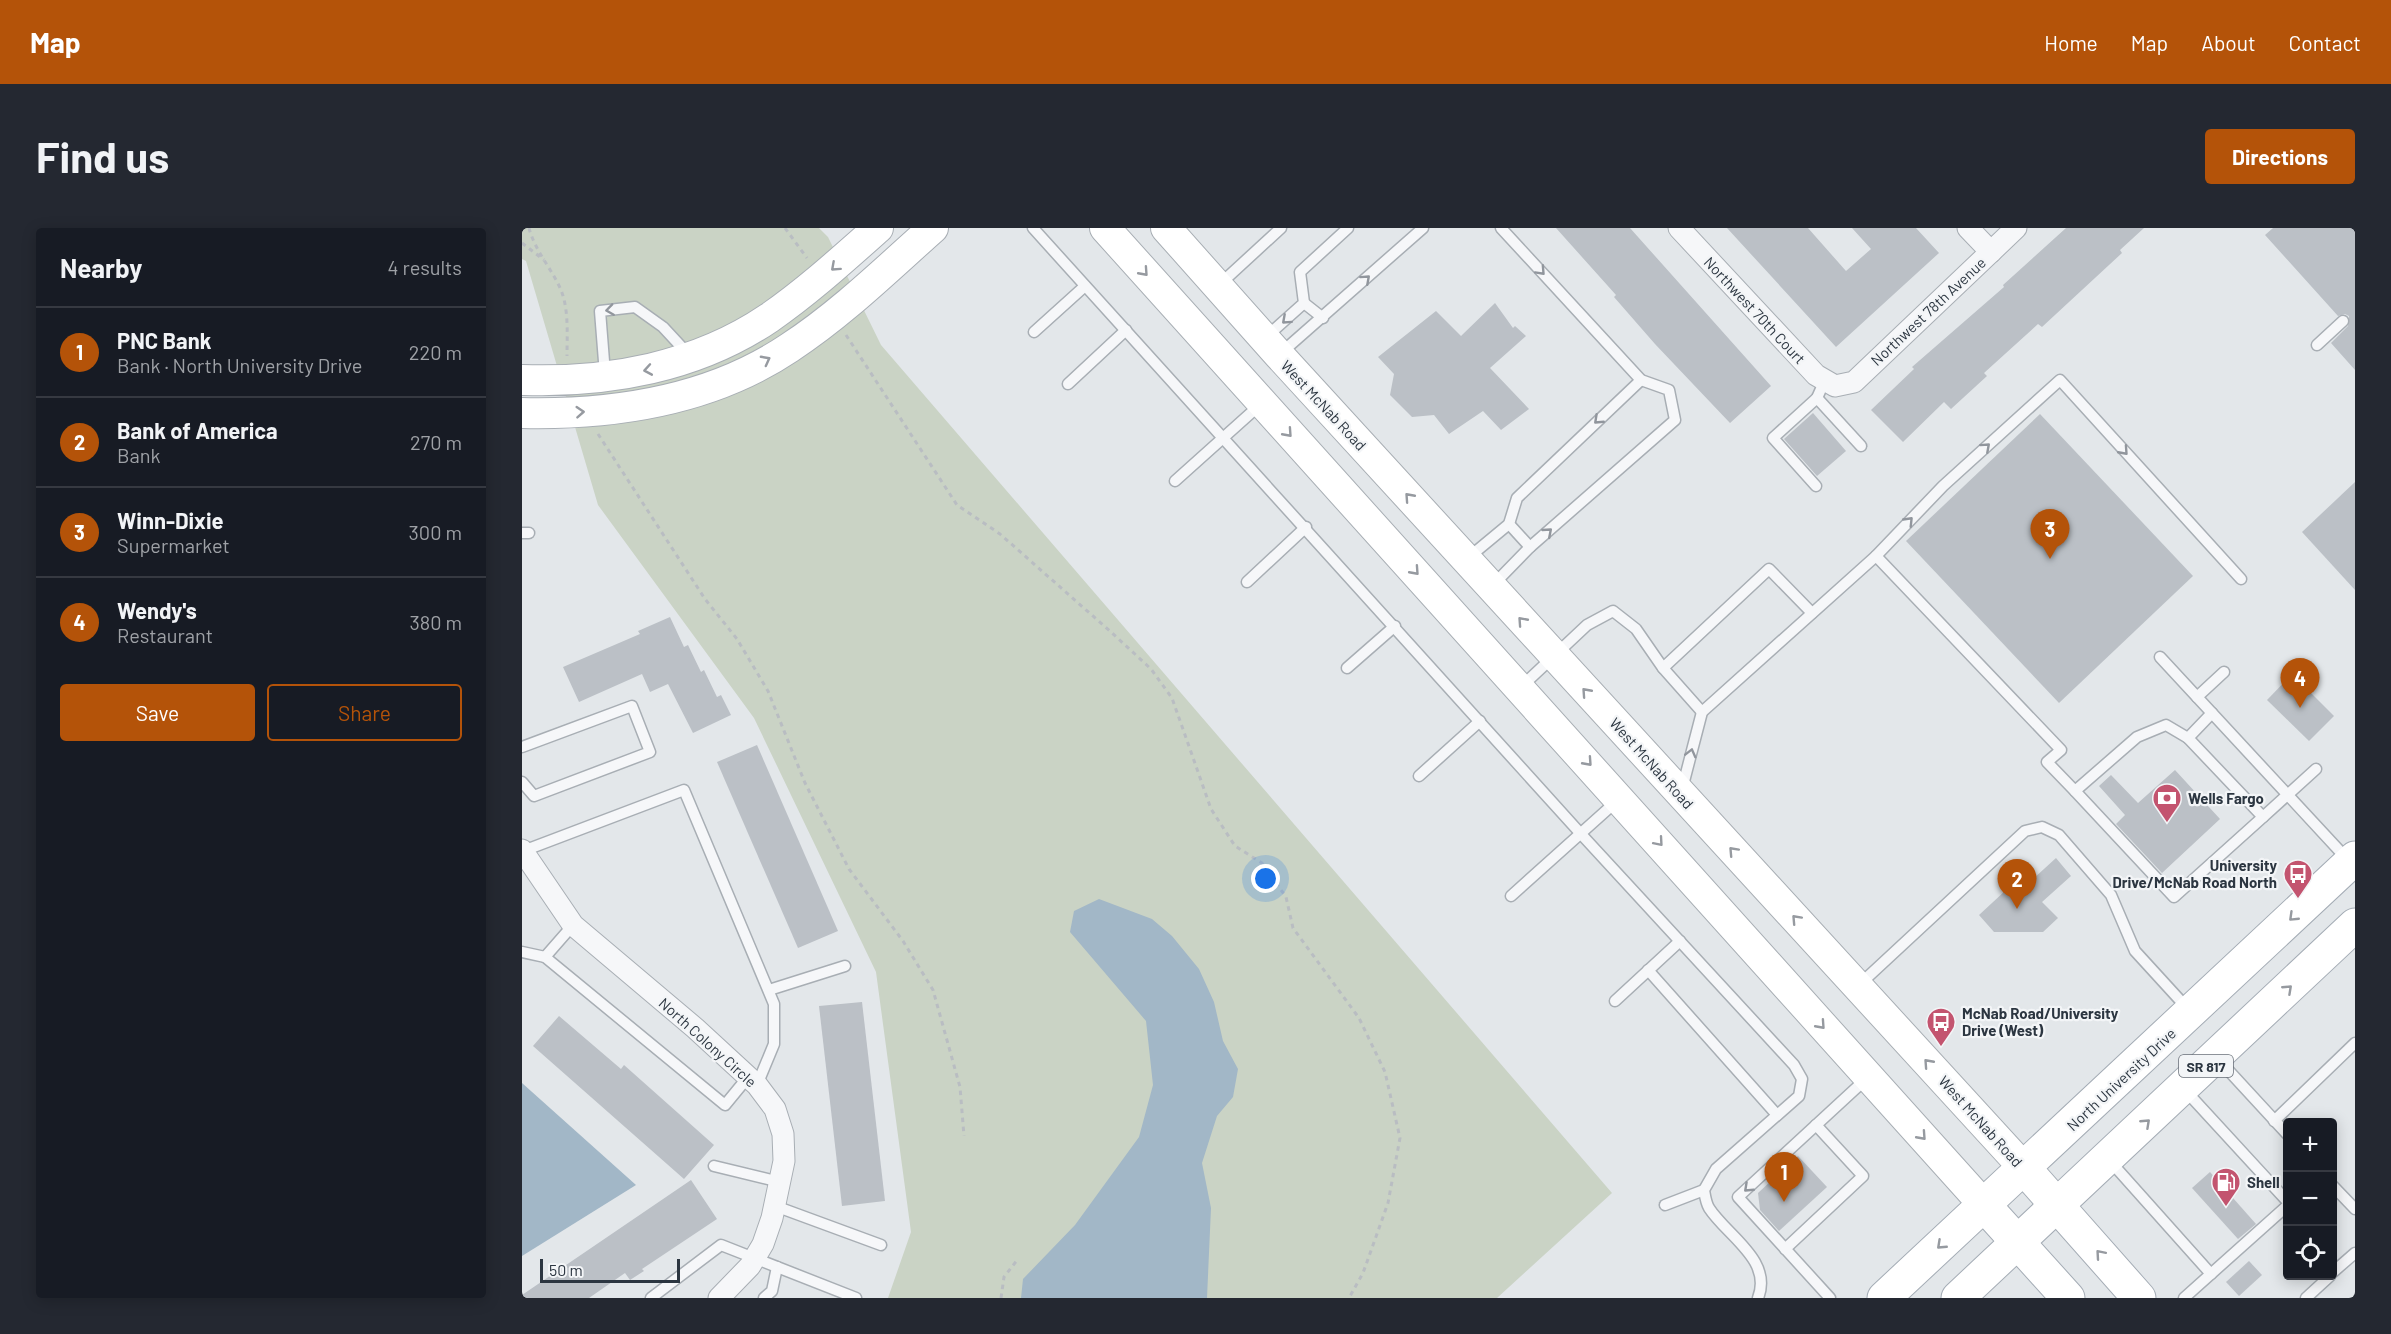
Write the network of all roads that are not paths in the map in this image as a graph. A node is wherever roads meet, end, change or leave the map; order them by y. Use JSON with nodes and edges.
{"nodes":[{"id":1,"x":878,"y":228,"type":"edge"},
{"id":2,"x":933,"y":228,"type":"edge"},
{"id":3,"x":1033,"y":228,"type":"edge"},
{"id":4,"x":1105,"y":228,"type":"edge"},
{"id":5,"x":1166,"y":228,"type":"edge"},
{"id":6,"x":1281,"y":228,"type":"edge"},
{"id":7,"x":1348,"y":228,"type":"edge"},
{"id":8,"x":1423,"y":228,"type":"edge"},
{"id":9,"x":1501,"y":228,"type":"edge"},
{"id":10,"x":1679,"y":228,"type":"edge"},
{"id":11,"x":1968,"y":228,"type":"edge"},
{"id":12,"x":2016,"y":228,"type":"edge"},
{"id":13,"x":1991,"y":252,"type":"junction"},
{"id":14,"x":1085,"y":286,"type":"junction"},
{"id":15,"x":1218,"y":286,"type":"junction"},
{"id":16,"x":1305,"y":303,"type":"junction"},
{"id":17,"x":1323,"y":318,"type":"junction"},
{"id":18,"x":2343,"y":321,"type":"dead end"},
{"id":19,"x":1126,"y":330,"type":"junction"},
{"id":20,"x":1034,"y":332,"type":"dead end"},
{"id":21,"x":2317,"y":345,"type":"dead end"},
{"id":22,"x":1272,"y":347,"type":"junction"},
{"id":23,"x":691,"y":357,"type":"junction"},
{"id":24,"x":606,"y":377,"type":"junction"},
{"id":25,"x":522,"y":380,"type":"edge"},
{"id":26,"x":1641,"y":380,"type":"junction"},
{"id":27,"x":1068,"y":384,"type":"dead end"},
{"id":28,"x":1826,"y":388,"type":"junction"},
{"id":29,"x":1262,"y":403,"type":"junction"},
{"id":30,"x":522,"y":413,"type":"edge"},
{"id":31,"x":1225,"y":438,"type":"junction"},
{"id":32,"x":1861,"y":446,"type":"dead end"},
{"id":33,"x":1373,"y":458,"type":"junction"},
{"id":34,"x":1175,"y":481,"type":"dead end"},
{"id":35,"x":1816,"y":486,"type":"dead end"},
{"id":36,"x":1509,"y":524,"type":"junction"},
{"id":37,"x":1306,"y":527,"type":"junction"},
{"id":38,"x":1530,"y":547,"type":"junction"},
{"id":39,"x":1876,"y":556,"type":"junction"},
{"id":40,"x":1466,"y":560,"type":"junction"},
{"id":41,"x":2241,"y":579,"type":"dead end"},
{"id":42,"x":1247,"y":582,"type":"dead end"},
{"id":43,"x":1491,"y":587,"type":"junction"},
{"id":44,"x":1812,"y":613,"type":"junction"},
{"id":45,"x":1395,"y":627,"type":"junction"},
{"id":46,"x":1553,"y":655,"type":"junction"},
{"id":47,"x":2160,"y":657,"type":"dead end"},
{"id":48,"x":1347,"y":668,"type":"dead end"},
{"id":49,"x":1663,"y":668,"type":"junction"},
{"id":50,"x":2224,"y":672,"type":"dead end"},
{"id":51,"x":1521,"y":687,"type":"junction"},
{"id":52,"x":2197,"y":697,"type":"junction"},
{"id":53,"x":1702,"y":712,"type":"junction"},
{"id":54,"x":2212,"y":713,"type":"junction"},
{"id":55,"x":1480,"y":721,"type":"junction"},
{"id":56,"x":2188,"y":738,"type":"junction"},
{"id":57,"x":522,"y":747,"type":"edge"},
{"id":58,"x":2316,"y":769,"type":"dead end"},
{"id":59,"x":1419,"y":776,"type":"dead end"},
{"id":60,"x":522,"y":782,"type":"edge"},
{"id":61,"x":2074,"y":791,"type":"junction"},
{"id":62,"x":1681,"y":795,"type":"junction"},
{"id":63,"x":2288,"y":795,"type":"junction"},
{"id":64,"x":1620,"y":798,"type":"junction"},
{"id":65,"x":2263,"y":817,"type":"junction"},
{"id":66,"x":1581,"y":834,"type":"junction"},
{"id":67,"x":522,"y":851,"type":"edge"},
{"id":68,"x":2353,"y":860,"type":"edge"},
{"id":69,"x":1510,"y":896,"type":"dead end"},
{"id":70,"x":573,"y":925,"type":"junction"},
{"id":71,"x":2355,"y":925,"type":"edge"},
{"id":72,"x":1680,"y":941,"type":"junction"},
{"id":73,"x":522,"y":952,"type":"edge"},
{"id":74,"x":545,"y":957,"type":"junction"},
{"id":75,"x":845,"y":966,"type":"dead end"},
{"id":76,"x":1648,"y":970,"type":"junction"},
{"id":77,"x":1858,"y":986,"type":"junction"},
{"id":78,"x":769,"y":990,"type":"junction"},
{"id":79,"x":1615,"y":1001,"type":"dead end"},
{"id":80,"x":2192,"y":1013,"type":"junction"},
{"id":81,"x":2355,"y":1043,"type":"edge"},
{"id":82,"x":2216,"y":1057,"type":"junction"},
{"id":83,"x":1868,"y":1077,"type":"junction"},
{"id":84,"x":753,"y":1081,"type":"junction"},
{"id":85,"x":2183,"y":1087,"type":"junction"},
{"id":86,"x":1777,"y":1115,"type":"junction"},
{"id":87,"x":2274,"y":1120,"type":"junction"},
{"id":88,"x":1816,"y":1125,"type":"junction"},
{"id":89,"x":2283,"y":1130,"type":"edge"},
{"id":90,"x":2108,"y":1158,"type":"junction"},
{"id":91,"x":714,"y":1166,"type":"dead end"},
{"id":92,"x":2024,"y":1168,"type":"junction"},
{"id":93,"x":780,"y":1182,"type":"junction"},
{"id":94,"x":1704,"y":1190,"type":"junction"},
{"id":95,"x":2337,"y":1190,"type":"edge"},
{"id":96,"x":2283,"y":1198,"type":"edge"},
{"id":97,"x":1665,"y":1205,"type":"dead end"},
{"id":98,"x":1984,"y":1205,"type":"junction"},
{"id":99,"x":775,"y":1206,"type":"junction"},
{"id":100,"x":2057,"y":1206,"type":"junction"},
{"id":101,"x":2283,"y":1209,"type":"edge"},
{"id":102,"x":2355,"y":1209,"type":"edge"},
{"id":103,"x":2018,"y":1242,"type":"junction"},
{"id":104,"x":881,"y":1245,"type":"dead end"},
{"id":105,"x":1785,"y":1249,"type":"junction"},
{"id":106,"x":2355,"y":1252,"type":"edge"},
{"id":107,"x":755,"y":1258,"type":"junction"},
{"id":108,"x":777,"y":1267,"type":"junction"},
{"id":109,"x":2337,"y":1268,"type":"edge"},
{"id":110,"x":2211,"y":1274,"type":"junction"},
{"id":111,"x":2325,"y":1280,"type":"edge"},
{"id":112,"x":651,"y":1298,"type":"edge"},
{"id":113,"x":719,"y":1298,"type":"edge"},
{"id":114,"x":764,"y":1298,"type":"edge"},
{"id":115,"x":856,"y":1298,"type":"edge"},
{"id":116,"x":1758,"y":1298,"type":"edge"},
{"id":117,"x":1830,"y":1298,"type":"edge"},
{"id":118,"x":1884,"y":1298,"type":"edge"},
{"id":119,"x":1958,"y":1298,"type":"edge"},
{"id":120,"x":2068,"y":1298,"type":"edge"},
{"id":121,"x":2139,"y":1298,"type":"edge"},
{"id":122,"x":2184,"y":1298,"type":"edge"},
{"id":123,"x":2306,"y":1298,"type":"edge"}],
"edges":[{"from":1,"to":23,"type":"main road","one_way":true},
{"from":30,"to":2,"type":"main road","one_way":true},
{"from":3,"to":14,"type":"lane"},
{"from":4,"to":29,"type":"main road","one_way":true},
{"from":5,"to":15,"type":"main road","name":"West McNab Road"},
{"from":6,"to":15,"type":"lane"},
{"from":7,"to":16,"type":"lane"},
{"from":17,"to":8,"type":"lane","one_way":true},
{"from":9,"to":26,"type":"lane","one_way":true},
{"from":10,"to":28,"type":"street","name":"Northwest 70th Court"},
{"from":11,"to":13,"type":"street"},
{"from":12,"to":13,"type":"street","name":"Northwest 78th Avenue"},
{"from":13,"to":28,"type":"street","name":"Northwest 78th Avenue"},
{"from":14,"to":19,"type":"lane"},
{"from":14,"to":20,"type":"lane"},
{"from":15,"to":22,"type":"main road","name":"West McNab Road"},
{"from":16,"to":17,"type":"lane"},
{"from":16,"to":22,"type":"lane","one_way":true},
{"from":17,"to":22,"type":"lane"},
{"from":18,"to":21,"type":"lane"},
{"from":19,"to":27,"type":"lane"},
{"from":19,"to":31,"type":"lane"},
{"from":22,"to":33,"type":"main road","name":"West McNab Road"},
{"from":23,"to":24,"type":"main road","one_way":true},
{"from":23,"to":24,"type":"lane","one_way":true},
{"from":24,"to":25,"type":"main road"},
{"from":26,"to":36,"type":"lane","one_way":true},
{"from":38,"to":26,"type":"lane","one_way":true},
{"from":28,"to":32,"type":"lane"},
{"from":28,"to":35,"type":"lane"},
{"from":29,"to":31,"type":"lane"},
{"from":29,"to":33,"type":"main road"},
{"from":29,"to":51,"type":"main road","one_way":true},
{"from":31,"to":34,"type":"lane"},
{"from":31,"to":37,"type":"lane"},
{"from":40,"to":33,"type":"main road","name":"West McNab Road","one_way":true},
{"from":36,"to":38,"type":"lane"},
{"from":36,"to":40,"type":"lane"},
{"from":37,"to":42,"type":"lane"},
{"from":37,"to":45,"type":"lane"},
{"from":38,"to":43,"type":"lane"},
{"from":39,"to":41,"type":"lane","one_way":true},
{"from":39,"to":44,"type":"lane"},
{"from":39,"to":61,"type":"lane"},
{"from":40,"to":43,"type":"main road","name":"West McNab Road"},
{"from":46,"to":43,"type":"main road","name":"West McNab Road","one_way":true},
{"from":44,"to":49,"type":"lane"},
{"from":44,"to":53,"type":"lane"},
{"from":45,"to":48,"type":"lane"},
{"from":45,"to":55,"type":"lane"},
{"from":46,"to":49,"type":"lane"},
{"from":46,"to":51,"type":"lane"},
{"from":62,"to":46,"type":"main road","name":"West McNab Road","one_way":true},
{"from":47,"to":52,"type":"lane"},
{"from":49,"to":53,"type":"lane"},
{"from":50,"to":52,"type":"lane"},
{"from":51,"to":64,"type":"main road","one_way":true},
{"from":52,"to":54,"type":"lane"},
{"from":62,"to":53,"type":"lane","one_way":true},
{"from":54,"to":56,"type":"lane"},
{"from":54,"to":63,"type":"lane"},
{"from":55,"to":59,"type":"lane"},
{"from":55,"to":66,"type":"lane"},
{"from":56,"to":61,"type":"lane"},
{"from":56,"to":65,"type":"lane"},
{"from":57,"to":60,"type":"lane"},
{"from":58,"to":63,"type":"lane"},
{"from":61,"to":65,"type":"lane"},
{"from":77,"to":62,"type":"main road","name":"West McNab Road","one_way":true},
{"from":63,"to":65,"type":"lane"},
{"from":63,"to":68,"type":"lane"},
{"from":64,"to":66,"type":"lane"},
{"from":64,"to":83,"type":"main road","one_way":true},
{"from":66,"to":69,"type":"lane"},
{"from":66,"to":72,"type":"lane"},
{"from":67,"to":70,"type":"street","name":"North Colony Circle"},
{"from":67,"to":78,"type":"lane"},
{"from":68,"to":80,"type":"main road","name":"North University Drive","number":"SR 817","one_way":true},
{"from":70,"to":74,"type":"lane"},
{"from":70,"to":84,"type":"street","name":"North Colony Circle"},
{"from":82,"to":71,"type":"main road","number":"SR 817","one_way":true},
{"from":72,"to":76,"type":"lane"},
{"from":72,"to":86,"type":"lane"},
{"from":73,"to":74,"type":"lane"},
{"from":74,"to":84,"type":"lane"},
{"from":75,"to":78,"type":"lane"},
{"from":76,"to":79,"type":"lane"},
{"from":76,"to":86,"type":"lane"},
{"from":77,"to":80,"type":"lane"},
{"from":92,"to":77,"type":"main road","name":"West McNab Road","one_way":true},
{"from":78,"to":84,"type":"lane"},
{"from":80,"to":92,"type":"main road","name":"North University Drive","number":"SR 817"},
{"from":81,"to":87,"type":"lane"},
{"from":82,"to":85,"type":"main road","number":"SR 817"},
{"from":82,"to":87,"type":"lane"},
{"from":83,"to":88,"type":"lane"},
{"from":83,"to":98,"type":"main road","one_way":true},
{"from":84,"to":93,"type":"street","name":"North Colony Circle"},
{"from":90,"to":85,"type":"main road","number":"SR 817","one_way":true},
{"from":85,"to":96,"type":"lane"},
{"from":86,"to":94,"type":"lane"},
{"from":87,"to":89,"type":"lane"},
{"from":88,"to":105,"type":"lane"},
{"from":88,"to":105,"type":"lane","one_way":true},
{"from":90,"to":100,"type":"main road","number":"SR 817"},
{"from":90,"to":110,"type":"lane"},
{"from":91,"to":93,"type":"lane"},
{"from":92,"to":98,"type":"main road","name":"North University Drive","number":"SR 817"},
{"from":92,"to":100,"type":"main road","name":"West McNab Road"},
{"from":93,"to":99,"type":"street","name":"North Colony Circle"},
{"from":94,"to":97,"type":"lane"},
{"from":94,"to":116,"type":"lane"},
{"from":95,"to":102,"type":"lane"},
{"from":98,"to":103,"type":"main road"},
{"from":98,"to":118,"type":"main road","name":"North University Drive","number":"SR 817","one_way":true},
{"from":99,"to":104,"type":"lane"},
{"from":99,"to":107,"type":"street","name":"North Colony Circle"},
{"from":100,"to":103,"type":"main road","number":"SR 817"},
{"from":121,"to":100,"type":"main road","name":"West McNab Road","one_way":true},
{"from":101,"to":110,"type":"lane"},
{"from":103,"to":119,"type":"main road","number":"SR 817"},
{"from":103,"to":120,"type":"main road"},
{"from":105,"to":117,"type":"lane"},
{"from":106,"to":109,"type":"lane"},
{"from":107,"to":108,"type":"lane"},
{"from":107,"to":112,"type":"lane"},
{"from":107,"to":113,"type":"street","name":"North Colony Circle"},
{"from":108,"to":114,"type":"lane"},
{"from":108,"to":115,"type":"lane"},
{"from":110,"to":122,"type":"lane"},
{"from":111,"to":123,"type":"lane"}]}
